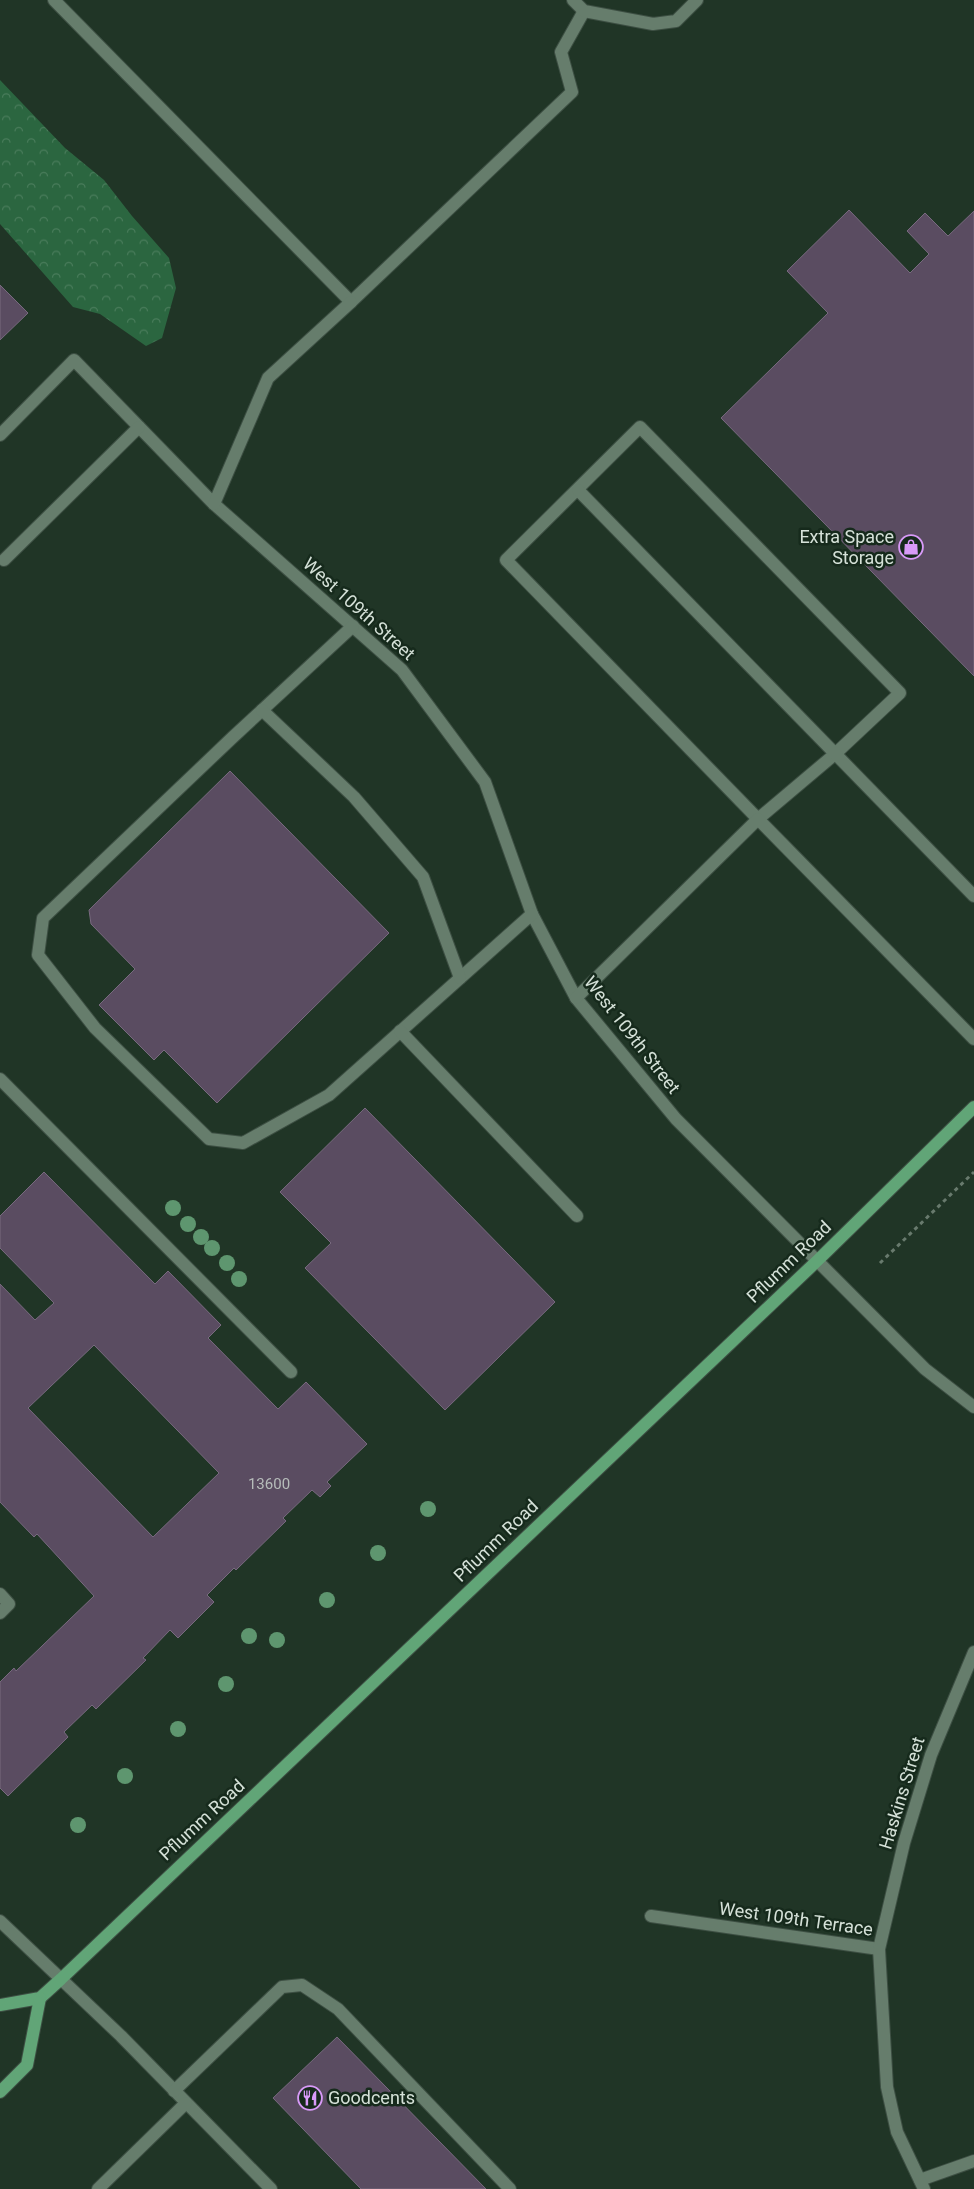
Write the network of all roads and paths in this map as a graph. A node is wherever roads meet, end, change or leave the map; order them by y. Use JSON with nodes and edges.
{"nodes":[{"id":1,"x":54,"y":0,"type":"edge"},
{"id":2,"x":573,"y":0,"type":"edge"},
{"id":3,"x":697,"y":0,"type":"edge"},
{"id":4,"x":584,"y":12,"type":"junction"},
{"id":5,"x":351,"y":302,"type":"junction"},
{"id":6,"x":139,"y":426,"type":"junction"},
{"id":7,"x":0,"y":435,"type":"edge"},
{"id":8,"x":578,"y":490,"type":"junction"},
{"id":9,"x":214,"y":504,"type":"junction"},
{"id":10,"x":1,"y":560,"type":"edge"},
{"id":11,"x":353,"y":626,"type":"junction"},
{"id":12,"x":262,"y":710,"type":"junction"},
{"id":13,"x":835,"y":754,"type":"junction"},
{"id":14,"x":758,"y":819,"type":"junction"},
{"id":15,"x":974,"y":896,"type":"edge"},
{"id":16,"x":532,"y":914,"type":"junction"},
{"id":17,"x":460,"y":978,"type":"junction"},
{"id":18,"x":576,"y":998,"type":"junction"},
{"id":19,"x":400,"y":1031,"type":"junction"},
{"id":20,"x":974,"y":1039,"type":"edge"},
{"id":21,"x":0,"y":1079,"type":"edge"},
{"id":22,"x":974,"y":1108,"type":"edge"},
{"id":23,"x":974,"y":1172,"type":"edge"},
{"id":24,"x":577,"y":1216,"type":"dead end"},
{"id":25,"x":818,"y":1260,"type":"junction"},
{"id":26,"x":880,"y":1263,"type":"dead end"},
{"id":27,"x":291,"y":1372,"type":"dead end"},
{"id":28,"x":974,"y":1406,"type":"edge"},
{"id":29,"x":0,"y":1594,"type":"edge"},
{"id":30,"x":0,"y":1613,"type":"edge"},
{"id":31,"x":974,"y":1652,"type":"edge"},
{"id":32,"x":651,"y":1916,"type":"dead end"},
{"id":33,"x":0,"y":1921,"type":"edge"},
{"id":34,"x":879,"y":1949,"type":"junction"},
{"id":35,"x":61,"y":1979,"type":"junction"},
{"id":36,"x":40,"y":1998,"type":"junction"},
{"id":37,"x":0,"y":2005,"type":"edge"},
{"id":38,"x":174,"y":2091,"type":"junction"},
{"id":39,"x":0,"y":2092,"type":"edge"},
{"id":40,"x":186,"y":2104,"type":"junction"},
{"id":41,"x":974,"y":2161,"type":"edge"},
{"id":42,"x":922,"y":2184,"type":"edge"},
{"id":43,"x":98,"y":2189,"type":"edge"},
{"id":44,"x":271,"y":2189,"type":"edge"},
{"id":45,"x":510,"y":2189,"type":"edge"}],
"edges":[{"from":1,"to":5,"type":"street"},
{"from":2,"to":4,"type":"street"},
{"from":3,"to":4,"type":"street"},
{"from":4,"to":5,"type":"street"},
{"from":5,"to":9,"type":"street"},
{"from":6,"to":7,"type":"street","name":"West 109th Street"},
{"from":6,"to":9,"type":"street","name":"West 109th Street"},
{"from":6,"to":10,"type":"street"},
{"from":8,"to":13,"type":"street"},
{"from":8,"to":13,"type":"street"},
{"from":8,"to":14,"type":"street"},
{"from":9,"to":11,"type":"street","name":"West 109th Street"},
{"from":11,"to":12,"type":"street"},
{"from":11,"to":16,"type":"street","name":"West 109th Street"},
{"from":12,"to":17,"type":"street"},
{"from":12,"to":19,"type":"street"},
{"from":13,"to":14,"type":"street"},
{"from":13,"to":15,"type":"street"},
{"from":14,"to":18,"type":"street"},
{"from":14,"to":20,"type":"street"},
{"from":16,"to":17,"type":"street"},
{"from":16,"to":18,"type":"street","name":"West 109th Street"},
{"from":17,"to":19,"type":"street"},
{"from":18,"to":25,"type":"street","name":"West 109th Street"},
{"from":19,"to":24,"type":"street"},
{"from":21,"to":27,"type":"street"},
{"from":22,"to":25,"type":"main road","name":"Pflumm Road"},
{"from":23,"to":26,"type":"path"},
{"from":25,"to":28,"type":"street","name":"West 109th Street"},
{"from":25,"to":35,"type":"main road","name":"Pflumm Road"},
{"from":29,"to":30,"type":"street"},
{"from":31,"to":34,"type":"street","name":"Haskins Street"},
{"from":32,"to":34,"type":"street","name":"West 109th Terrace"},
{"from":33,"to":35,"type":"street"},
{"from":34,"to":42,"type":"street","name":"West 109th Terrace"},
{"from":35,"to":36,"type":"main road","name":"Pflumm Road"},
{"from":35,"to":38,"type":"street"},
{"from":36,"to":37,"type":"main road"},
{"from":36,"to":39,"type":"main road"},
{"from":38,"to":40,"type":"street"},
{"from":38,"to":45,"type":"street"},
{"from":40,"to":43,"type":"street"},
{"from":40,"to":44,"type":"street"},
{"from":41,"to":42,"type":"street","name":"West 109th Terrace"}]}
